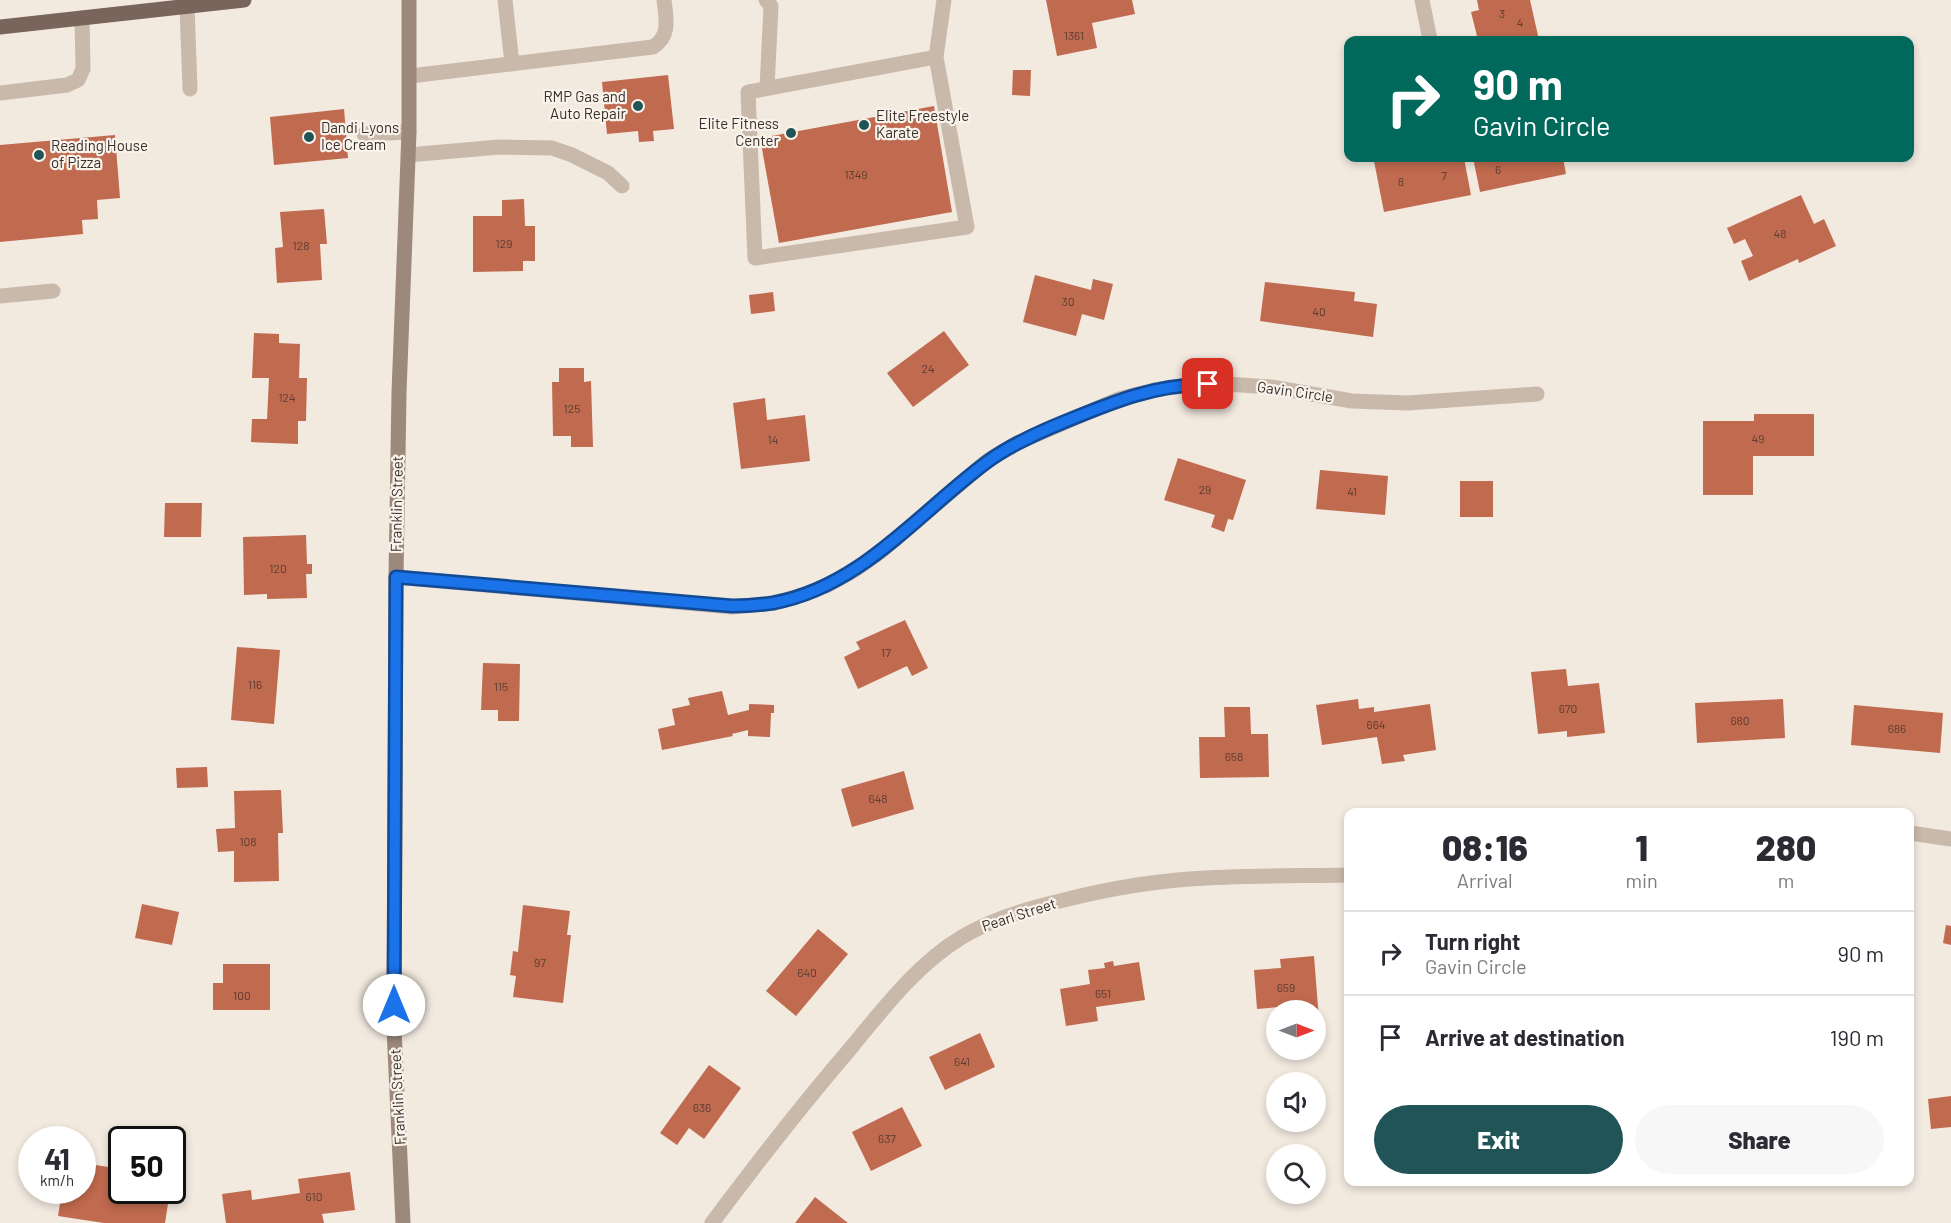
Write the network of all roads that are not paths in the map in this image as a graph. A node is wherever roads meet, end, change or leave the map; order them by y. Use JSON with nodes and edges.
{"nodes":[{"id":1,"x":244,"y":0,"type":"edge"},
{"id":2,"x":409,"y":0,"type":"edge"},
{"id":3,"x":505,"y":0,"type":"edge"},
{"id":4,"x":664,"y":0,"type":"edge"},
{"id":5,"x":766,"y":0,"type":"edge"},
{"id":6,"x":944,"y":0,"type":"edge"},
{"id":7,"x":1422,"y":0,"type":"edge"},
{"id":8,"x":161,"y":5,"type":"edge"},
{"id":9,"x":187,"y":6,"type":"junction"},
{"id":10,"x":82,"y":18,"type":"junction"},
{"id":11,"x":0,"y":27,"type":"edge"},
{"id":12,"x":1429,"y":36,"type":"edge"},
{"id":13,"x":936,"y":57,"type":"junction"},
{"id":14,"x":512,"y":64,"type":"junction"},
{"id":15,"x":410,"y":76,"type":"junction"},
{"id":16,"x":767,"y":88,"type":"junction"},
{"id":17,"x":190,"y":89,"type":"dead end"},
{"id":18,"x":0,"y":93,"type":"edge"},
{"id":19,"x":409,"y":132,"type":"junction"},
{"id":20,"x":364,"y":134,"type":"dead end"},
{"id":21,"x":408,"y":155,"type":"junction"},
{"id":22,"x":621,"y":186,"type":"dead end"},
{"id":23,"x":53,"y":291,"type":"dead end"},
{"id":24,"x":0,"y":296,"type":"edge"},
{"id":25,"x":1537,"y":394,"type":"dead end"},
{"id":26,"x":396,"y":577,"type":"junction"},
{"id":27,"x":1914,"y":834,"type":"edge"},
{"id":28,"x":1951,"y":839,"type":"edge"},
{"id":29,"x":1344,"y":874,"type":"edge"},
{"id":30,"x":403,"y":1223,"type":"edge"},
{"id":31,"x":712,"y":1223,"type":"edge"}],
"edges":[{"from":1,"to":9,"type":"main road"},
{"from":2,"to":15,"type":"main road","name":"Franklin Street"},
{"from":3,"to":14,"type":"street"},
{"from":4,"to":14,"type":"street"},
{"from":5,"to":16,"type":"street"},
{"from":6,"to":13,"type":"street"},
{"from":7,"to":12,"type":"street"},
{"from":8,"to":9,"type":"main road"},
{"from":8,"to":10,"type":"main road"},
{"from":9,"to":17,"type":"street"},
{"from":10,"to":11,"type":"main road"},
{"from":10,"to":18,"type":"street"},
{"from":13,"to":16,"type":"street"},
{"from":13,"to":16,"type":"street"},
{"from":14,"to":15,"type":"street"},
{"from":15,"to":19,"type":"main road","name":"Franklin Street"},
{"from":19,"to":20,"type":"street"},
{"from":19,"to":21,"type":"main road","name":"Franklin Street"},
{"from":21,"to":22,"type":"street"},
{"from":21,"to":26,"type":"main road","name":"Franklin Street"},
{"from":23,"to":24,"type":"street"},
{"from":25,"to":26,"type":"street","name":"Gavin Circle"},
{"from":26,"to":30,"type":"main road","name":"Franklin Street"},
{"from":27,"to":28,"type":"street"},
{"from":29,"to":31,"type":"street","name":"Pearl Street"}]}
